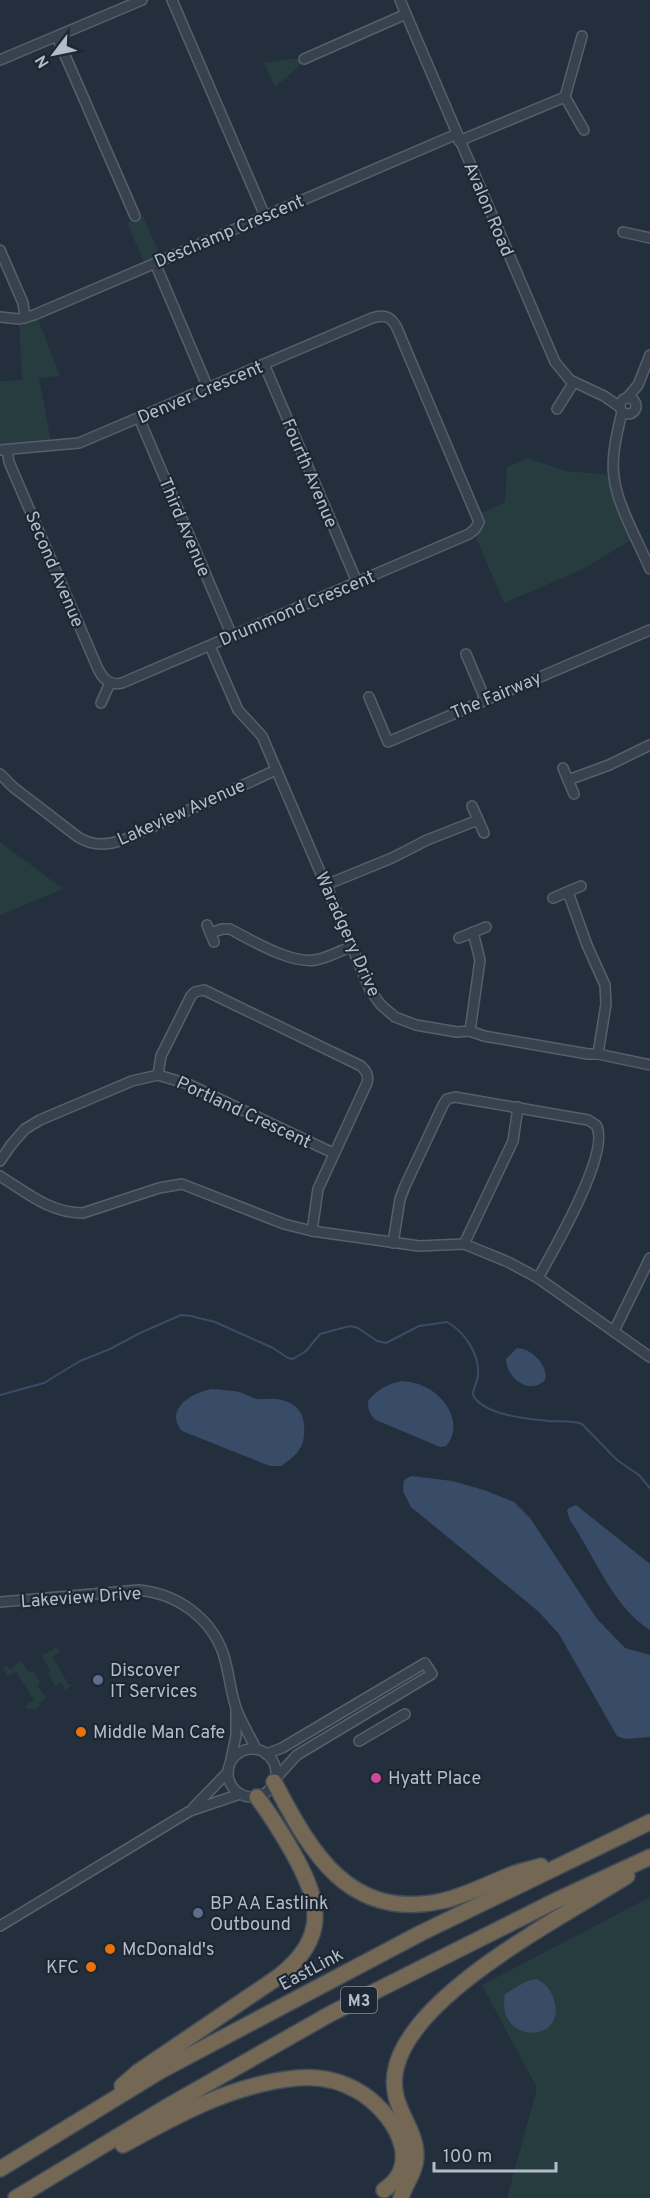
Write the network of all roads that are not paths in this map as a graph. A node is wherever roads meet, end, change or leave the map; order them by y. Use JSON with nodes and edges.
{"nodes":[{"id":1,"x":141,"y":0,"type":"edge"},
{"id":2,"x":172,"y":0,"type":"edge"},
{"id":3,"x":400,"y":0,"type":"edge"},
{"id":4,"x":406,"y":14,"type":"junction"},
{"id":5,"x":582,"y":36,"type":"dead end"},
{"id":6,"x":57,"y":37,"type":"junction"},
{"id":7,"x":304,"y":59,"type":"dead end"},
{"id":8,"x":0,"y":60,"type":"edge"},
{"id":9,"x":565,"y":97,"type":"junction"},
{"id":10,"x":584,"y":130,"type":"dead end"},
{"id":11,"x":458,"y":137,"type":"junction"},
{"id":12,"x":135,"y":216,"type":"dead end"},
{"id":13,"x":265,"y":216,"type":"junction"},
{"id":14,"x":623,"y":232,"type":"dead end"},
{"id":15,"x":650,"y":238,"type":"edge"},
{"id":16,"x":0,"y":250,"type":"edge"},
{"id":17,"x":154,"y":263,"type":"junction"},
{"id":18,"x":0,"y":317,"type":"edge"},
{"id":19,"x":25,"y":318,"type":"junction"},
{"id":20,"x":650,"y":355,"type":"edge"},
{"id":21,"x":264,"y":364,"type":"junction"},
{"id":22,"x":574,"y":382,"type":"junction"},
{"id":23,"x":208,"y":388,"type":"junction"},
{"id":24,"x":626,"y":406,"type":"junction"},
{"id":25,"x":557,"y":409,"type":"dead end"},
{"id":26,"x":139,"y":418,"type":"junction"},
{"id":27,"x":3,"y":450,"type":"edge"},
{"id":28,"x":479,"y":522,"type":"joint"},
{"id":29,"x":650,"y":569,"type":"edge"},
{"id":30,"x":357,"y":582,"type":"junction"},
{"id":31,"x":650,"y":630,"type":"edge"},
{"id":32,"x":232,"y":636,"type":"junction"},
{"id":33,"x":210,"y":646,"type":"junction"},
{"id":34,"x":466,"y":654,"type":"dead end"},
{"id":35,"x":110,"y":683,"type":"junction"},
{"id":36,"x":369,"y":697,"type":"dead end"},
{"id":37,"x":485,"y":699,"type":"junction"},
{"id":38,"x":101,"y":703,"type":"dead end"},
{"id":39,"x":650,"y":745,"type":"edge"},
{"id":40,"x":563,"y":768,"type":"dead end"},
{"id":41,"x":276,"y":770,"type":"junction"},
{"id":42,"x":0,"y":774,"type":"edge"},
{"id":43,"x":568,"y":780,"type":"junction"},
{"id":44,"x":574,"y":794,"type":"dead end"},
{"id":45,"x":472,"y":806,"type":"dead end"},
{"id":46,"x":478,"y":820,"type":"junction"},
{"id":47,"x":484,"y":833,"type":"dead end"},
{"id":48,"x":328,"y":884,"type":"junction"},
{"id":49,"x":580,"y":886,"type":"dead end"},
{"id":50,"x":568,"y":892,"type":"junction"},
{"id":51,"x":553,"y":898,"type":"dead end"},
{"id":52,"x":486,"y":927,"type":"dead end"},
{"id":53,"x":473,"y":932,"type":"junction"},
{"id":54,"x":210,"y":934,"type":"dead end"},
{"id":55,"x":459,"y":938,"type":"dead end"},
{"id":56,"x":351,"y":946,"type":"junction"},
{"id":57,"x":470,"y":1031,"type":"junction"},
{"id":58,"x":598,"y":1054,"type":"junction"},
{"id":59,"x":650,"y":1065,"type":"edge"},
{"id":60,"x":158,"y":1075,"type":"junction"},
{"id":61,"x":518,"y":1107,"type":"junction"},
{"id":62,"x":333,"y":1153,"type":"junction"},
{"id":63,"x":0,"y":1161,"type":"edge"},
{"id":64,"x":0,"y":1176,"type":"edge"},
{"id":65,"x":312,"y":1231,"type":"junction"},
{"id":66,"x":393,"y":1243,"type":"junction"},
{"id":67,"x":464,"y":1244,"type":"junction"},
{"id":68,"x":650,"y":1258,"type":"edge"},
{"id":69,"x":538,"y":1278,"type":"junction"},
{"id":70,"x":614,"y":1331,"type":"junction"},
{"id":71,"x":650,"y":1357,"type":"edge"},
{"id":72,"x":0,"y":1602,"type":"edge"},
{"id":73,"x":371,"y":1695,"type":"junction"},
{"id":74,"x":377,"y":1707,"type":"junction"},
{"id":75,"x":236,"y":1708,"type":"junction"},
{"id":76,"x":405,"y":1713,"type":"dead end"},
{"id":77,"x":359,"y":1741,"type":"dead end"},
{"id":78,"x":256,"y":1749,"type":"junction"},
{"id":79,"x":266,"y":1754,"type":"junction"},
{"id":80,"x":229,"y":1768,"type":"junction"},
{"id":81,"x":275,"y":1780,"type":"junction"},
{"id":82,"x":240,"y":1794,"type":"junction"},
{"id":83,"x":257,"y":1797,"type":"junction"},
{"id":84,"x":190,"y":1810,"type":"junction"},
{"id":85,"x":650,"y":1822,"type":"edge"},
{"id":86,"x":582,"y":1855,"type":"junction"},
{"id":87,"x":650,"y":1857,"type":"edge"},
{"id":88,"x":650,"y":1862,"type":"edge"},
{"id":89,"x":0,"y":1926,"type":"edge"},
{"id":90,"x":100,"y":2106,"type":"junction"},
{"id":91,"x":78,"y":2160,"type":"junction"},
{"id":92,"x":0,"y":2169,"type":"edge"},
{"id":93,"x":384,"y":2190,"type":"dead end"},
{"id":94,"x":16,"y":2198,"type":"edge"},
{"id":95,"x":401,"y":2198,"type":"edge"}],
"edges":[{"from":1,"to":6,"type":"street"},
{"from":2,"to":13,"type":"street"},
{"from":3,"to":4,"type":"street","name":"Avalon Road"},
{"from":4,"to":7,"type":"street"},
{"from":4,"to":11,"type":"street","name":"Avalon Road"},
{"from":5,"to":9,"type":"street"},
{"from":6,"to":8,"type":"street"},
{"from":6,"to":12,"type":"street"},
{"from":9,"to":10,"type":"street"},
{"from":9,"to":11,"type":"street","name":"Deschamp Crescent"},
{"from":11,"to":13,"type":"street","name":"Deschamp Crescent"},
{"from":11,"to":22,"type":"street","name":"Avalon Road"},
{"from":13,"to":17,"type":"street","name":"Deschamp Crescent"},
{"from":14,"to":15,"type":"street"},
{"from":16,"to":19,"type":"street"},
{"from":17,"to":19,"type":"street","name":"Deschamp Crescent"},
{"from":17,"to":23,"type":"street"},
{"from":18,"to":19,"type":"street","name":"Deschamp Crescent"},
{"from":20,"to":24,"type":"street"},
{"from":21,"to":23,"type":"street","name":"Denver Crescent"},
{"from":21,"to":28,"type":"street","name":"Denver Crescent"},
{"from":21,"to":30,"type":"street","name":"Fourth Avenue"},
{"from":22,"to":24,"type":"street","name":"Avalon Road"},
{"from":22,"to":25,"type":"street"},
{"from":23,"to":26,"type":"street","name":"Denver Crescent"},
{"from":24,"to":29,"type":"street"},
{"from":26,"to":27,"type":"street","name":"Denver Crescent"},
{"from":26,"to":32,"type":"street","name":"Third Avenue"},
{"from":27,"to":35,"type":"street","name":"Second Avenue"},
{"from":28,"to":30,"type":"street","name":"Drummond Crescent"},
{"from":30,"to":32,"type":"street","name":"Drummond Crescent"},
{"from":31,"to":37,"type":"street","name":"The Fairway"},
{"from":32,"to":33,"type":"street","name":"Drummond Crescent"},
{"from":33,"to":35,"type":"street","name":"Drummond Crescent"},
{"from":33,"to":41,"type":"street","name":"Waradgery Drive"},
{"from":34,"to":37,"type":"street"},
{"from":35,"to":38,"type":"street"},
{"from":36,"to":37,"type":"street","name":"The Fairway"},
{"from":39,"to":43,"type":"street"},
{"from":40,"to":43,"type":"street"},
{"from":41,"to":42,"type":"street","name":"Lakeview Avenue"},
{"from":41,"to":48,"type":"street","name":"Waradgery Drive"},
{"from":43,"to":44,"type":"street"},
{"from":45,"to":46,"type":"street"},
{"from":46,"to":47,"type":"street"},
{"from":46,"to":48,"type":"street"},
{"from":48,"to":56,"type":"street","name":"Waradgery Drive"},
{"from":49,"to":50,"type":"street"},
{"from":50,"to":51,"type":"street"},
{"from":50,"to":58,"type":"street"},
{"from":52,"to":53,"type":"street"},
{"from":53,"to":55,"type":"street"},
{"from":53,"to":57,"type":"street"},
{"from":54,"to":56,"type":"street"},
{"from":56,"to":57,"type":"street","name":"Waradgery Drive"},
{"from":57,"to":58,"type":"street","name":"Waradgery Drive"},
{"from":58,"to":59,"type":"street","name":"Waradgery Drive"},
{"from":60,"to":62,"type":"street","name":"Portland Crescent"},
{"from":60,"to":62,"type":"street"},
{"from":60,"to":63,"type":"street","name":"Portland Crescent"},
{"from":61,"to":66,"type":"street"},
{"from":61,"to":67,"type":"street"},
{"from":61,"to":69,"type":"street"},
{"from":62,"to":65,"type":"street"},
{"from":64,"to":65,"type":"street"},
{"from":65,"to":66,"type":"street"},
{"from":66,"to":67,"type":"street"},
{"from":67,"to":69,"type":"street"},
{"from":68,"to":70,"type":"street"},
{"from":69,"to":70,"type":"street"},
{"from":70,"to":71,"type":"street"},
{"from":72,"to":75,"type":"street","name":"Lakeview Drive"},
{"from":73,"to":74,"type":"street"},
{"from":73,"to":74,"type":"street"},
{"from":73,"to":79,"type":"street"},
{"from":74,"to":81,"type":"street"},
{"from":75,"to":78,"type":"street","name":"Lakeview Drive"},
{"from":75,"to":80,"type":"street","name":"Lakeview Drive"},
{"from":76,"to":77,"type":"street"},
{"from":78,"to":79,"type":"street"},
{"from":78,"to":80,"type":"street"},
{"from":79,"to":81,"type":"street"},
{"from":80,"to":82,"type":"street"},
{"from":80,"to":84,"type":"street"},
{"from":81,"to":83,"type":"street"},
{"from":81,"to":86,"type":"highway"},
{"from":82,"to":83,"type":"street"},
{"from":82,"to":84,"type":"street"},
{"from":83,"to":90,"type":"highway"},
{"from":84,"to":89,"type":"street"},
{"from":85,"to":86,"type":"highway","name":"EastLink","number":"M3"},
{"from":86,"to":90,"type":"highway","name":"EastLink","number":"M3"},
{"from":87,"to":91,"type":"highway","number":"M3"},
{"from":88,"to":95,"type":"highway"},
{"from":90,"to":92,"type":"highway","name":"EastLink","number":"M3"},
{"from":91,"to":93,"type":"highway"},
{"from":91,"to":94,"type":"highway","number":"M3"}]}
